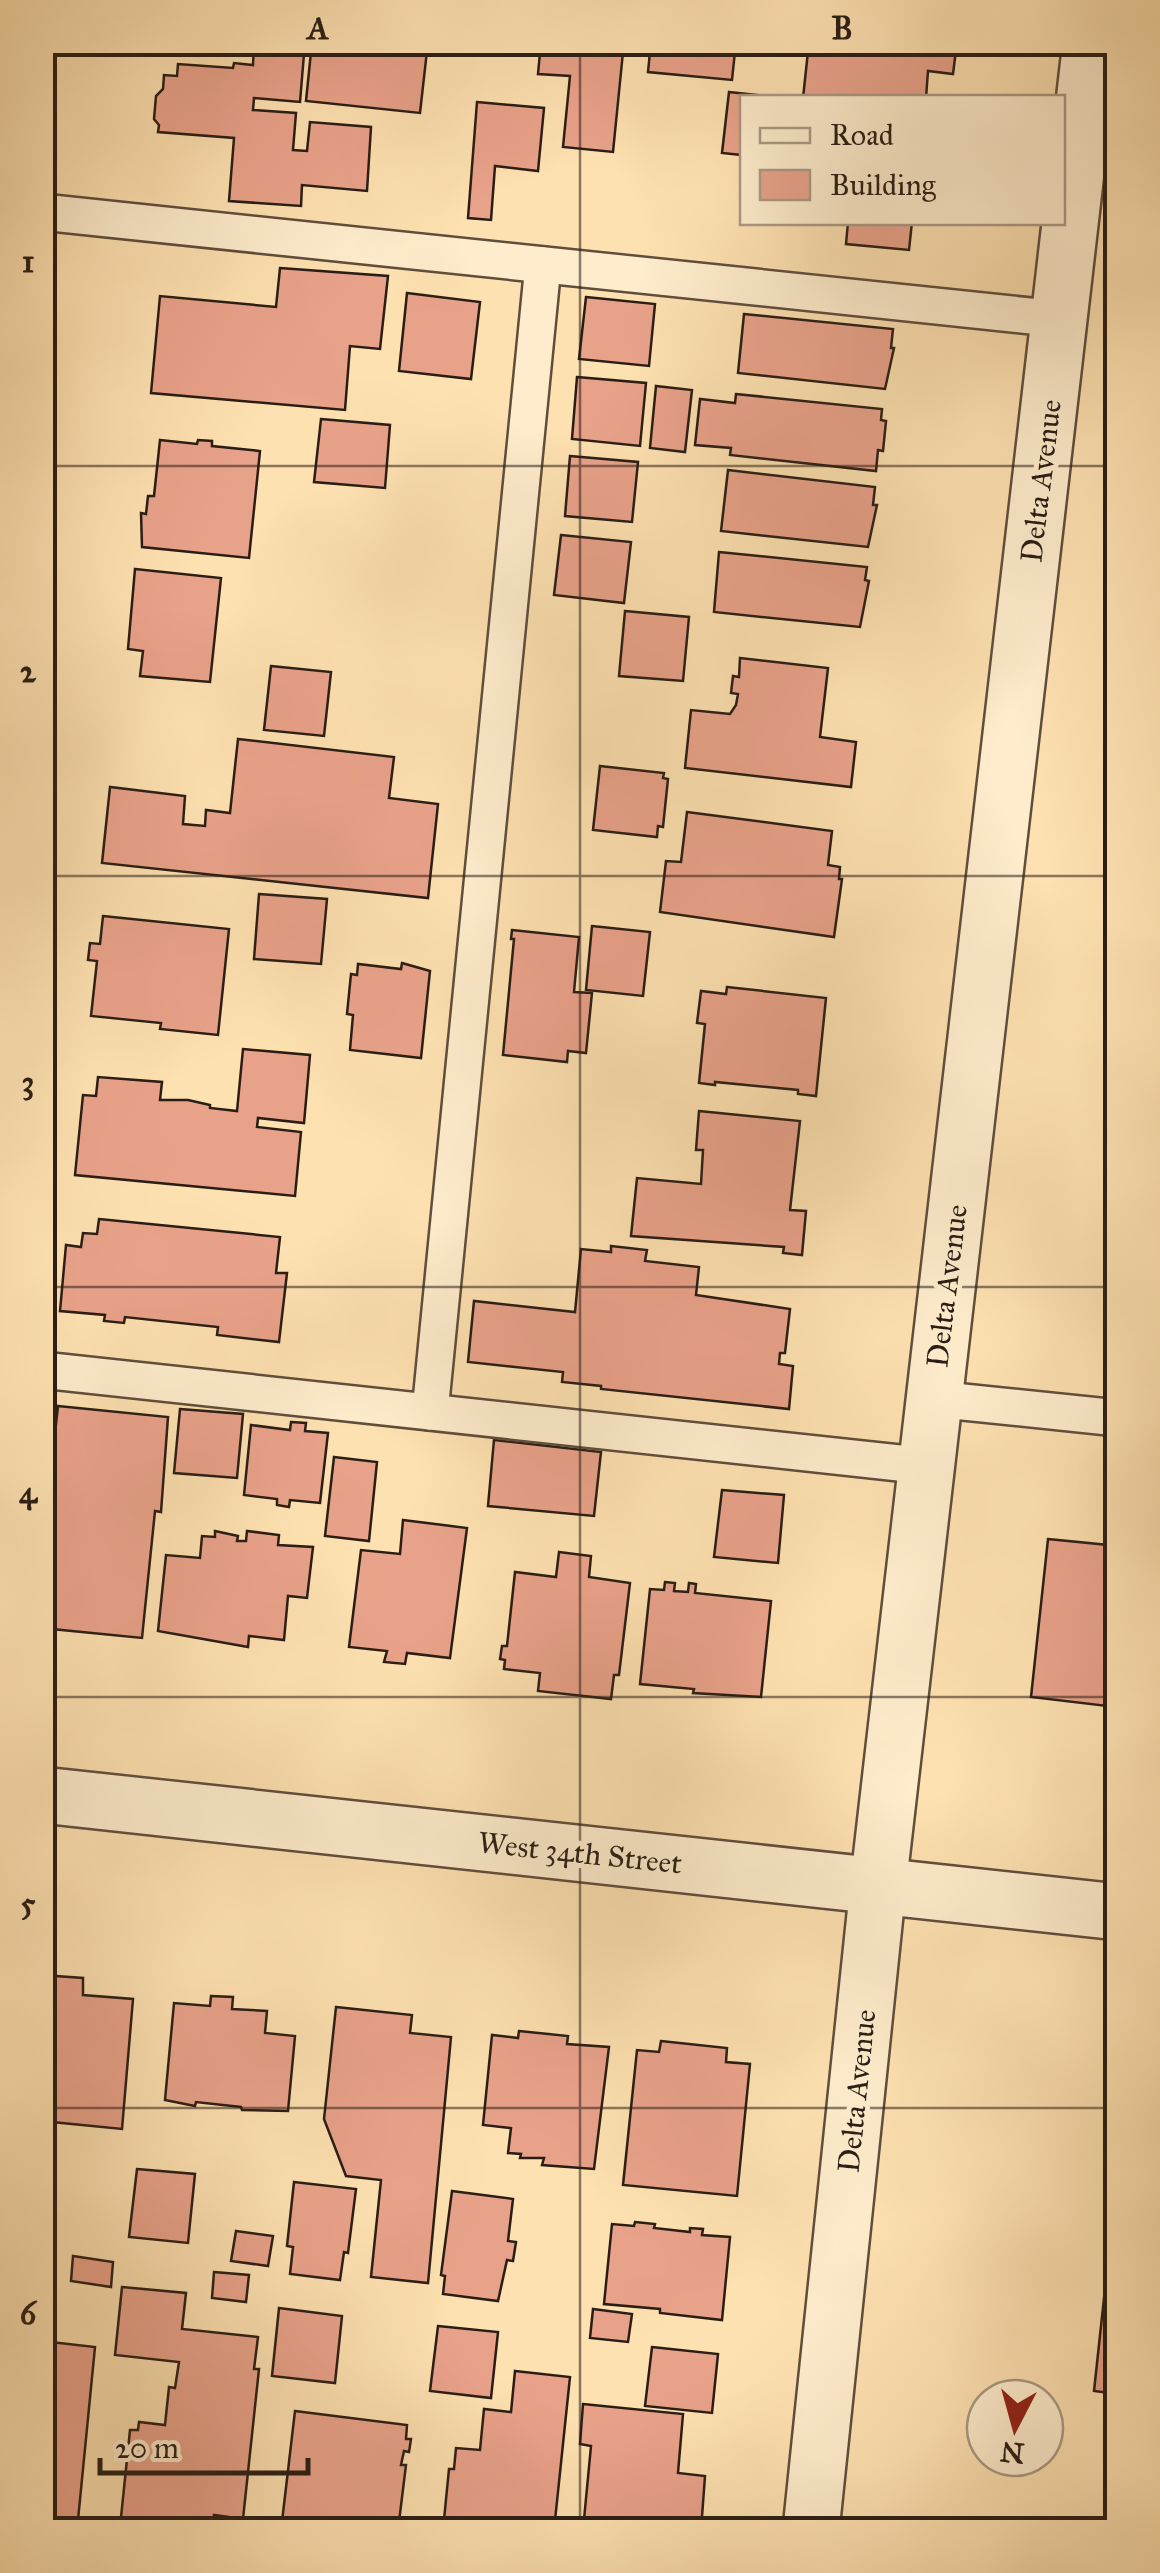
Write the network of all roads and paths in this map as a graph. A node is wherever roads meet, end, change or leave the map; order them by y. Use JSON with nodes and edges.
{"nodes":[{"id":1,"x":1091,"y":42,"type":"edge"},
{"id":2,"x":42,"y":212,"type":"edge"},
{"id":3,"x":543,"y":265,"type":"junction"},
{"id":4,"x":1060,"y":319,"type":"junction"},
{"id":5,"x":42,"y":1370,"type":"edge"},
{"id":6,"x":934,"y":1399,"type":"junction"},
{"id":7,"x":430,"y":1412,"type":"junction"},
{"id":8,"x":1118,"y":1418,"type":"edge"},
{"id":9,"x":927,"y":1466,"type":"junction"},
{"id":10,"x":42,"y":1794,"type":"edge"},
{"id":11,"x":878,"y":1886,"type":"junction"},
{"id":12,"x":1118,"y":1912,"type":"edge"},
{"id":13,"x":811,"y":2530,"type":"edge"}],
"edges":[{"from":1,"to":4,"type":"street","name":"Delta Avenue"},
{"from":2,"to":3,"type":"lane"},
{"from":3,"to":4,"type":"lane"},
{"from":3,"to":7,"type":"lane"},
{"from":4,"to":6,"type":"street","name":"Delta Avenue"},
{"from":5,"to":7,"type":"lane"},
{"from":6,"to":8,"type":"lane"},
{"from":6,"to":9,"type":"street","name":"Delta Avenue"},
{"from":7,"to":9,"type":"lane"},
{"from":9,"to":11,"type":"street","name":"Delta Avenue"},
{"from":10,"to":11,"type":"street","name":"West 34th Street"},
{"from":11,"to":12,"type":"street","name":"West 34th Street"},
{"from":11,"to":13,"type":"street","name":"Delta Avenue"}]}
